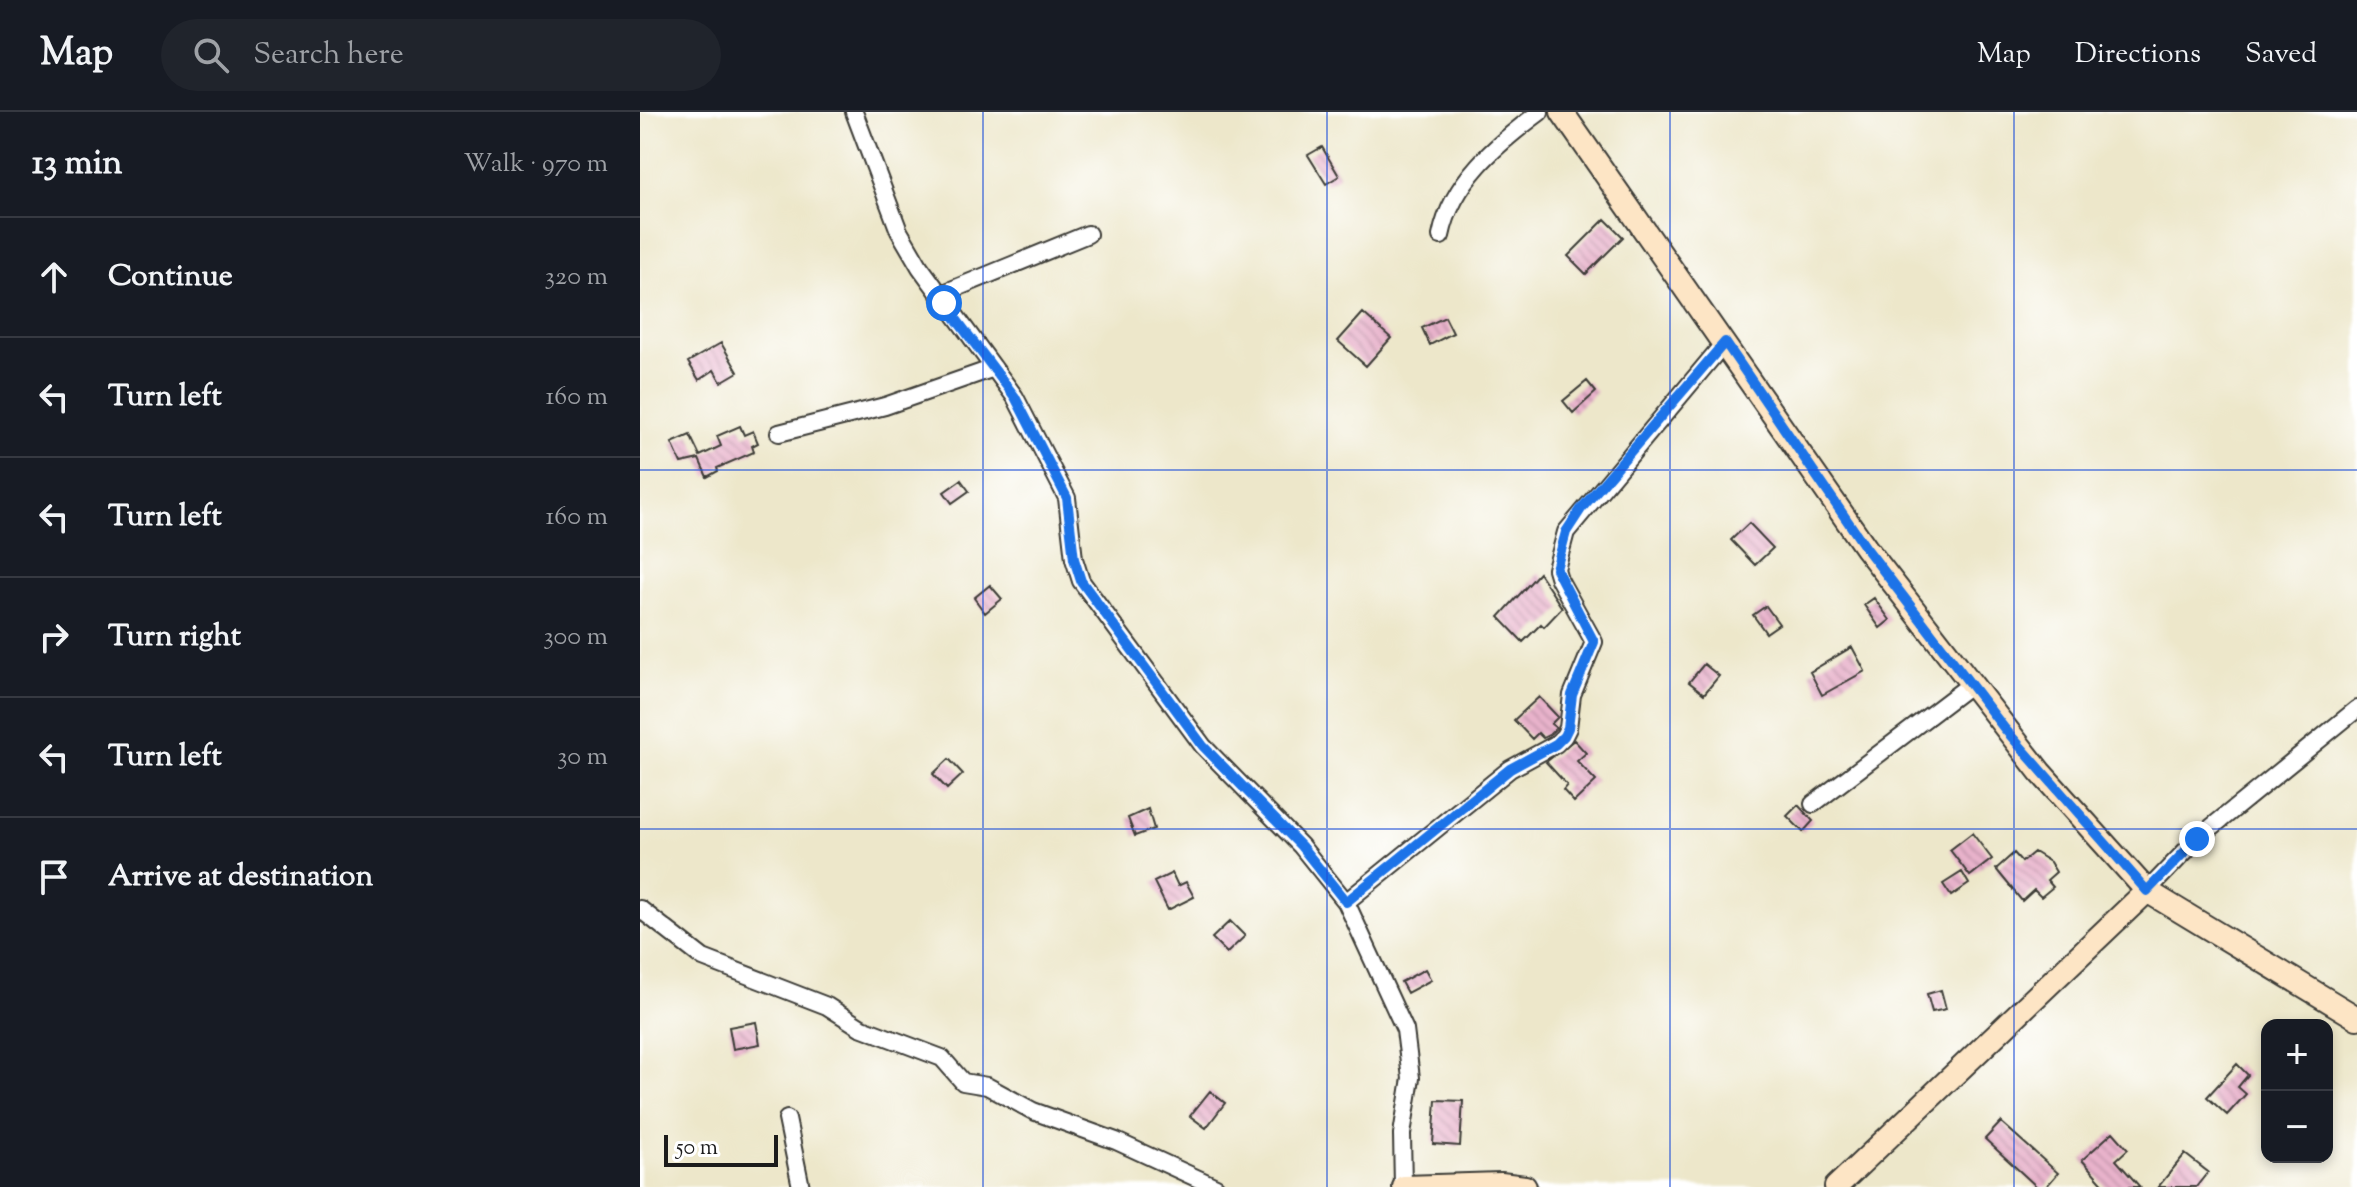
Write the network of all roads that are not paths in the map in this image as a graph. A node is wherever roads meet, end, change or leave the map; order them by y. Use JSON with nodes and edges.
{"nodes":[{"id":1,"x":854,"y":112,"type":"edge"},
{"id":2,"x":1540,"y":112,"type":"edge"},
{"id":3,"x":1562,"y":112,"type":"edge"},
{"id":4,"x":1088,"y":234,"type":"dead end"},
{"id":5,"x":1441,"y":236,"type":"dead end"},
{"id":6,"x":939,"y":295,"type":"junction"},
{"id":7,"x":1725,"y":342,"type":"junction"},
{"id":8,"x":994,"y":368,"type":"junction"},
{"id":9,"x":779,"y":433,"type":"dead end"},
{"id":10,"x":1971,"y":684,"type":"junction"},
{"id":11,"x":2357,"y":709,"type":"edge"},
{"id":12,"x":1813,"y":804,"type":"dead end"},
{"id":13,"x":2147,"y":891,"type":"junction"},
{"id":14,"x":1346,"y":902,"type":"junction"},
{"id":15,"x":640,"y":909,"type":"edge"},
{"id":16,"x":2357,"y":1018,"type":"edge"},
{"id":17,"x":787,"y":1119,"type":"dead end"},
{"id":18,"x":801,"y":1187,"type":"edge"},
{"id":19,"x":1216,"y":1187,"type":"edge"},
{"id":20,"x":1403,"y":1187,"type":"edge"},
{"id":21,"x":1525,"y":1187,"type":"edge"},
{"id":22,"x":1836,"y":1187,"type":"edge"}],
"edges":[{"from":1,"to":6,"type":"street"},
{"from":2,"to":5,"type":"street"},
{"from":3,"to":7,"type":"street"},
{"from":4,"to":6,"type":"street"},
{"from":6,"to":8,"type":"street"},
{"from":7,"to":10,"type":"street"},
{"from":7,"to":14,"type":"street"},
{"from":8,"to":9,"type":"street"},
{"from":8,"to":14,"type":"street"},
{"from":10,"to":12,"type":"street"},
{"from":10,"to":13,"type":"street"},
{"from":11,"to":13,"type":"street"},
{"from":13,"to":16,"type":"street"},
{"from":13,"to":22,"type":"street"},
{"from":14,"to":20,"type":"street"},
{"from":15,"to":19,"type":"street"},
{"from":17,"to":18,"type":"street"},
{"from":20,"to":21,"type":"street"}]}
